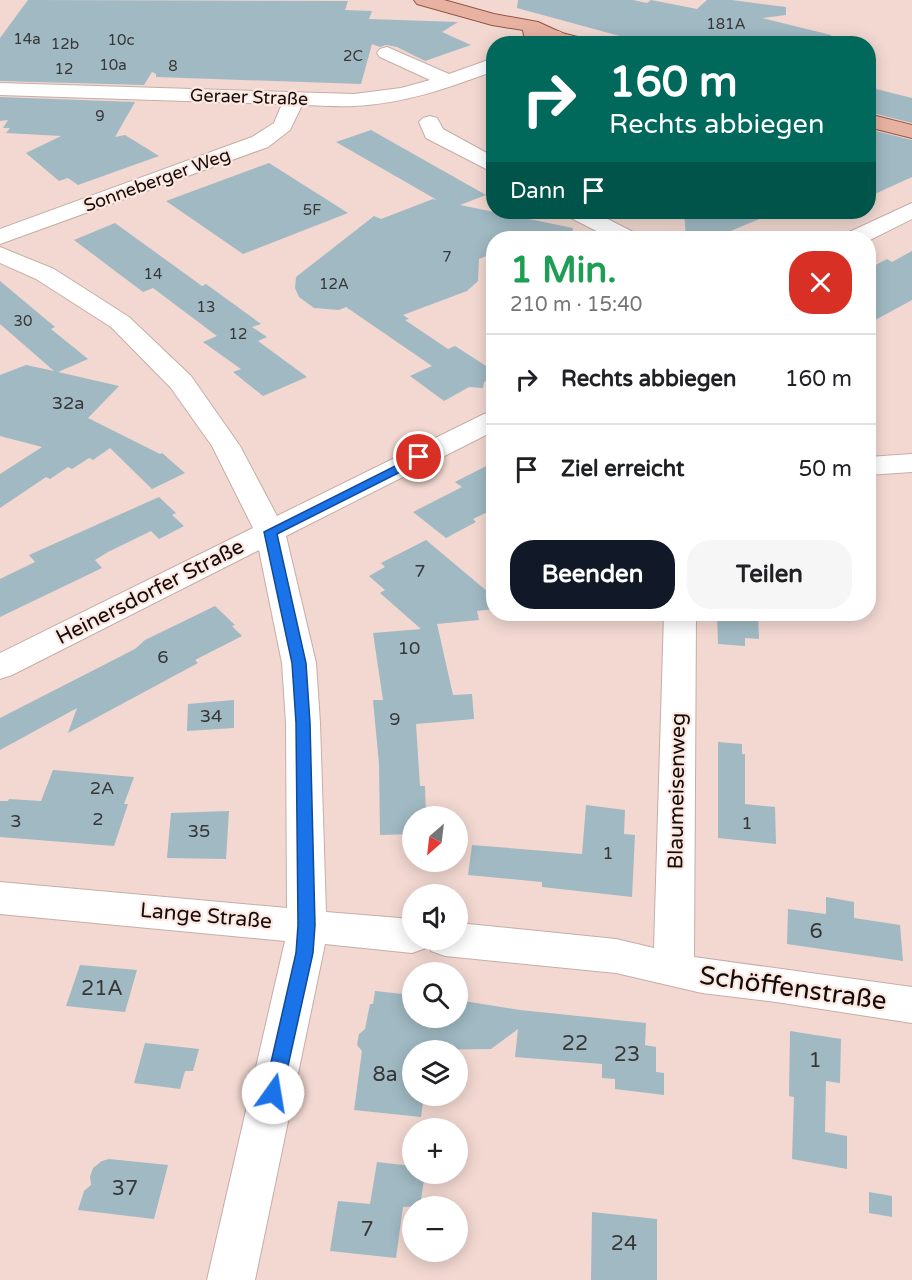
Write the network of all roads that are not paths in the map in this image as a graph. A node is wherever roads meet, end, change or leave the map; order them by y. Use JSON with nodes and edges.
{"nodes":[{"id":1,"x":423,"y":0,"type":"edge"},
{"id":2,"x":536,"y":36,"type":"edge"},
{"id":3,"x":387,"y":53,"type":"dead end"},
{"id":4,"x":486,"y":67,"type":"edge"},
{"id":5,"x":448,"y":81,"type":"junction"},
{"id":6,"x":0,"y":89,"type":"edge"},
{"id":7,"x":294,"y":99,"type":"junction"},
{"id":8,"x":430,"y":122,"type":"dead end"},
{"id":9,"x":876,"y":122,"type":"edge"},
{"id":10,"x":912,"y":132,"type":"edge"},
{"id":11,"x":486,"y":162,"type":"edge"},
{"id":12,"x":912,"y":210,"type":"edge"},
{"id":13,"x":590,"y":219,"type":"edge"},
{"id":14,"x":614,"y":231,"type":"edge"},
{"id":15,"x":869,"y":231,"type":"edge"},
{"id":16,"x":0,"y":237,"type":"edge"},
{"id":17,"x":0,"y":254,"type":"edge"},
{"id":18,"x":486,"y":424,"type":"edge"},
{"id":19,"x":912,"y":463,"type":"edge"},
{"id":20,"x":876,"y":465,"type":"edge"},
{"id":21,"x":270,"y":532,"type":"junction"},
{"id":22,"x":680,"y":621,"type":"edge"},
{"id":23,"x":0,"y":667,"type":"edge"},
{"id":24,"x":0,"y":898,"type":"edge"},
{"id":25,"x":306,"y":925,"type":"junction"},
{"id":26,"x":402,"y":935,"type":"edge"},
{"id":27,"x":468,"y":941,"type":"edge"},
{"id":28,"x":674,"y":969,"type":"junction"},
{"id":29,"x":912,"y":1005,"type":"edge"},
{"id":30,"x":231,"y":1280,"type":"edge"}],
"edges":[{"from":1,"to":2,"type":"main road"},
{"from":3,"to":5,"type":"street"},
{"from":4,"to":5,"type":"street","name":"Geraer Straße"},
{"from":5,"to":7,"type":"street","name":"Geraer Straße"},
{"from":6,"to":7,"type":"street","name":"Geraer Straße"},
{"from":7,"to":16,"type":"street","name":"Sonneberger Weg"},
{"from":8,"to":11,"type":"street"},
{"from":9,"to":10,"type":"main road"},
{"from":12,"to":15,"type":"street"},
{"from":13,"to":14,"type":"street"},
{"from":17,"to":21,"type":"street"},
{"from":18,"to":21,"type":"street","name":"Heinersdorfer Straße"},
{"from":19,"to":20,"type":"street"},
{"from":21,"to":23,"type":"street","name":"Heinersdorfer Straße"},
{"from":21,"to":25,"type":"street"},
{"from":22,"to":28,"type":"street","name":"Blaumeisenweg"},
{"from":24,"to":25,"type":"street","name":"Lange Straße"},
{"from":25,"to":26,"type":"street","name":"Lange Straße"},
{"from":25,"to":30,"type":"street"},
{"from":27,"to":28,"type":"street"},
{"from":28,"to":29,"type":"street","name":"Schöffenstraße"}]}
